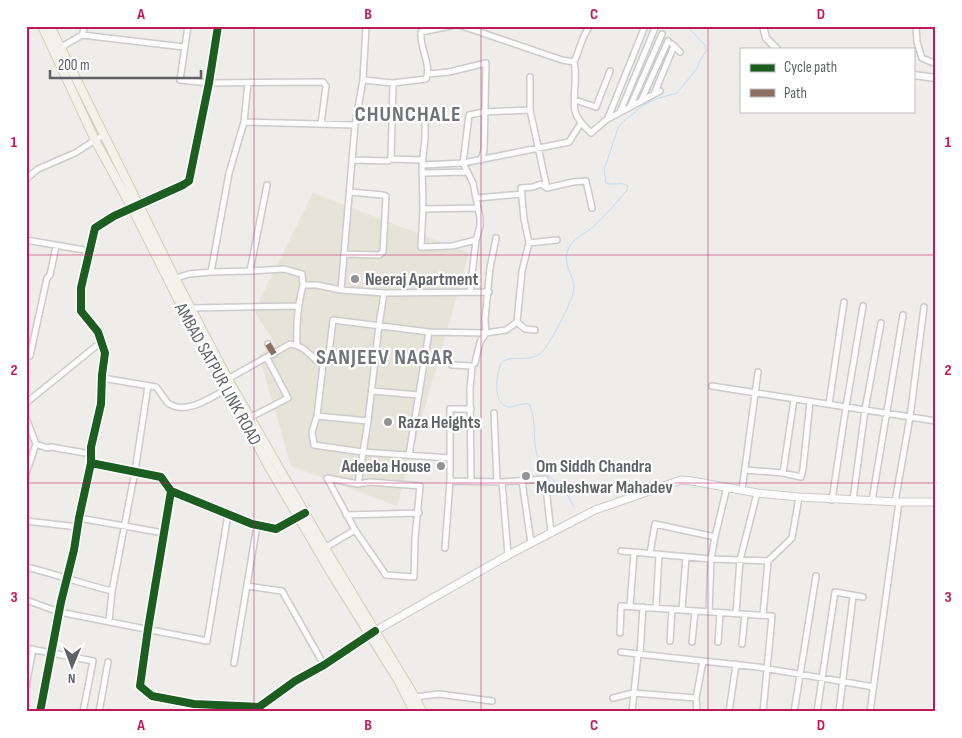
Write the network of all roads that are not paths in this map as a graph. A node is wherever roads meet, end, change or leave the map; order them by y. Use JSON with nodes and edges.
{"nodes":[{"id":1,"x":42,"y":26,"type":"edge"},
{"id":2,"x":50,"y":26,"type":"edge"},
{"id":3,"x":85,"y":26,"type":"edge"},
{"id":4,"x":188,"y":26,"type":"edge"},
{"id":5,"x":218,"y":26,"type":"edge"},
{"id":6,"x":366,"y":26,"type":"edge"},
{"id":7,"x":451,"y":26,"type":"edge"},
{"id":8,"x":462,"y":26,"type":"edge"},
{"id":9,"x":590,"y":26,"type":"edge"},
{"id":10,"x":645,"y":26,"type":"edge"},
{"id":11,"x":762,"y":26,"type":"edge"},
{"id":12,"x":916,"y":26,"type":"edge"},
{"id":13,"x":654,"y":27,"type":"edge"},
{"id":14,"x":662,"y":34,"type":"junction"},
{"id":15,"x":82,"y":35,"type":"junction"},
{"id":16,"x":668,"y":40,"type":"junction"},
{"id":17,"x":674,"y":46,"type":"junction"},
{"id":18,"x":184,"y":47,"type":"junction"},
{"id":19,"x":776,"y":48,"type":"edge"},
{"id":20,"x":57,"y":50,"type":"junction"},
{"id":21,"x":680,"y":52,"type":"dead end"},
{"id":22,"x":574,"y":62,"type":"junction"},
{"id":23,"x":936,"y":64,"type":"edge"},
{"id":24,"x":610,"y":71,"type":"dead end"},
{"id":25,"x":428,"y":74,"type":"junction"},
{"id":26,"x":914,"y":75,"type":"edge"},
{"id":27,"x":530,"y":77,"type":"dead end"},
{"id":28,"x":936,"y":78,"type":"edge"},
{"id":29,"x":363,"y":80,"type":"junction"},
{"id":30,"x":393,"y":82,"type":"junction"},
{"id":31,"x":248,"y":83,"type":"junction"},
{"id":32,"x":208,"y":84,"type":"junction"},
{"id":33,"x":660,"y":91,"type":"dead end"},
{"id":34,"x":654,"y":94,"type":"junction"},
{"id":35,"x":575,"y":100,"type":"junction"},
{"id":36,"x":641,"y":102,"type":"junction"},
{"id":37,"x":630,"y":107,"type":"junction"},
{"id":38,"x":530,"y":110,"type":"junction"},
{"id":39,"x":484,"y":112,"type":"junction"},
{"id":40,"x":620,"y":112,"type":"junction"},
{"id":41,"x":424,"y":114,"type":"dead end"},
{"id":42,"x":608,"y":119,"type":"junction"},
{"id":43,"x":244,"y":122,"type":"junction"},
{"id":44,"x":581,"y":123,"type":"junction"},
{"id":45,"x":321,"y":124,"type":"junction"},
{"id":46,"x":355,"y":125,"type":"junction"},
{"id":47,"x":103,"y":135,"type":"junction"},
{"id":48,"x":95,"y":140,"type":"junction"},
{"id":49,"x":540,"y":148,"type":"junction"},
{"id":50,"x":391,"y":159,"type":"junction"},
{"id":51,"x":352,"y":160,"type":"junction"},
{"id":52,"x":481,"y":160,"type":"junction"},
{"id":53,"x":422,"y":163,"type":"junction"},
{"id":54,"x":463,"y":163,"type":"junction"},
{"id":55,"x":466,"y":172,"type":"junction"},
{"id":56,"x":423,"y":173,"type":"junction"},
{"id":57,"x":26,"y":179,"type":"edge"},
{"id":58,"x":267,"y":185,"type":"dead end"},
{"id":59,"x":547,"y":188,"type":"junction"},
{"id":60,"x":350,"y":192,"type":"junction"},
{"id":61,"x":522,"y":194,"type":"junction"},
{"id":62,"x":477,"y":198,"type":"junction"},
{"id":63,"x":136,"y":206,"type":"junction"},
{"id":64,"x":478,"y":208,"type":"junction"},
{"id":65,"x":592,"y":208,"type":"dead end"},
{"id":66,"x":422,"y":209,"type":"junction"},
{"id":67,"x":496,"y":238,"type":"dead end"},
{"id":68,"x":26,"y":240,"type":"edge"},
{"id":69,"x":476,"y":240,"type":"junction"},
{"id":70,"x":557,"y":240,"type":"dead end"},
{"id":71,"x":528,"y":243,"type":"junction"},
{"id":72,"x":56,"y":246,"type":"junction"},
{"id":73,"x":90,"y":251,"type":"junction"},
{"id":74,"x":344,"y":254,"type":"junction"},
{"id":75,"x":250,"y":271,"type":"junction"},
{"id":76,"x":211,"y":272,"type":"junction"},
{"id":77,"x":172,"y":280,"type":"junction"},
{"id":78,"x":303,"y":285,"type":"junction"},
{"id":79,"x":341,"y":290,"type":"junction"},
{"id":80,"x":470,"y":292,"type":"junction"},
{"id":81,"x":489,"y":292,"type":"junction"},
{"id":82,"x":384,"y":294,"type":"junction"},
{"id":83,"x":844,"y":302,"type":"dead end"},
{"id":84,"x":299,"y":306,"type":"junction"},
{"id":85,"x":864,"y":306,"type":"dead end"},
{"id":86,"x":924,"y":307,"type":"dead end"},
{"id":87,"x":192,"y":308,"type":"junction"},
{"id":88,"x":903,"y":315,"type":"dead end"},
{"id":89,"x":517,"y":322,"type":"junction"},
{"id":90,"x":881,"y":323,"type":"dead end"},
{"id":91,"x":379,"y":325,"type":"junction"},
{"id":92,"x":536,"y":330,"type":"dead end"},
{"id":93,"x":428,"y":332,"type":"junction"},
{"id":94,"x":486,"y":333,"type":"junction"},
{"id":95,"x":101,"y":342,"type":"junction"},
{"id":96,"x":268,"y":344,"type":"dead end"},
{"id":97,"x":297,"y":345,"type":"junction"},
{"id":98,"x":329,"y":353,"type":"junction"},
{"id":99,"x":274,"y":354,"type":"junction"},
{"id":100,"x":26,"y":356,"type":"edge"},
{"id":101,"x":376,"y":357,"type":"junction"},
{"id":102,"x":267,"y":358,"type":"junction"},
{"id":103,"x":475,"y":362,"type":"dead end"},
{"id":104,"x":323,"y":365,"type":"junction"},
{"id":105,"x":452,"y":365,"type":"dead end"},
{"id":106,"x":758,"y":372,"type":"dead end"},
{"id":107,"x":102,"y":378,"type":"junction"},
{"id":108,"x":225,"y":380,"type":"junction"},
{"id":109,"x":148,"y":386,"type":"junction"},
{"id":110,"x":712,"y":386,"type":"dead end"},
{"id":111,"x":227,"y":390,"type":"junction"},
{"id":112,"x":372,"y":391,"type":"junction"},
{"id":113,"x":755,"y":394,"type":"junction"},
{"id":114,"x":419,"y":395,"type":"junction"},
{"id":115,"x":794,"y":400,"type":"junction"},
{"id":116,"x":810,"y":402,"type":"junction"},
{"id":117,"x":26,"y":403,"type":"edge"},
{"id":118,"x":829,"y":404,"type":"junction"},
{"id":119,"x":846,"y":407,"type":"junction"},
{"id":120,"x":471,"y":409,"type":"junction"},
{"id":121,"x":865,"y":410,"type":"junction"},
{"id":122,"x":494,"y":413,"type":"dead end"},
{"id":123,"x":886,"y":413,"type":"junction"},
{"id":124,"x":317,"y":416,"type":"junction"},
{"id":125,"x":910,"y":416,"type":"junction"},
{"id":126,"x":250,"y":417,"type":"junction"},
{"id":127,"x":26,"y":418,"type":"edge"},
{"id":128,"x":368,"y":421,"type":"junction"},
{"id":129,"x":936,"y":421,"type":"edge"},
{"id":130,"x":36,"y":444,"type":"junction"},
{"id":131,"x":363,"y":452,"type":"junction"},
{"id":132,"x":91,"y":454,"type":"junction"},
{"id":133,"x":409,"y":455,"type":"junction"},
{"id":134,"x":449,"y":458,"type":"junction"},
{"id":135,"x":91,"y":463,"type":"junction"},
{"id":136,"x":745,"y":470,"type":"junction"},
{"id":137,"x":134,"y":471,"type":"junction"},
{"id":138,"x":783,"y":473,"type":"junction"},
{"id":139,"x":26,"y":474,"type":"edge"},
{"id":140,"x":450,"y":481,"type":"junction"},
{"id":141,"x":472,"y":481,"type":"junction"},
{"id":142,"x":522,"y":481,"type":"junction"},
{"id":143,"x":499,"y":482,"type":"junction"},
{"id":144,"x":358,"y":484,"type":"junction"},
{"id":145,"x":727,"y":487,"type":"junction"},
{"id":146,"x":742,"y":490,"type":"junction"},
{"id":147,"x":171,"y":491,"type":"junction"},
{"id":148,"x":757,"y":493,"type":"junction"},
{"id":149,"x":799,"y":497,"type":"junction"},
{"id":150,"x":832,"y":500,"type":"junction"},
{"id":151,"x":853,"y":500,"type":"junction"},
{"id":152,"x":872,"y":500,"type":"junction"},
{"id":153,"x":897,"y":502,"type":"junction"},
{"id":154,"x":936,"y":502,"type":"edge"},
{"id":155,"x":419,"y":513,"type":"junction"},
{"id":156,"x":228,"y":514,"type":"junction"},
{"id":157,"x":301,"y":515,"type":"junction"},
{"id":158,"x":346,"y":515,"type":"junction"},
{"id":159,"x":79,"y":518,"type":"junction"},
{"id":160,"x":26,"y":521,"type":"edge"},
{"id":161,"x":124,"y":525,"type":"junction"},
{"id":162,"x":257,"y":525,"type":"junction"},
{"id":163,"x":78,"y":527,"type":"junction"},
{"id":164,"x":355,"y":530,"type":"junction"},
{"id":165,"x":551,"y":532,"type":"junction"},
{"id":166,"x":164,"y":534,"type":"junction"},
{"id":167,"x":715,"y":537,"type":"junction"},
{"id":168,"x":531,"y":543,"type":"junction"},
{"id":169,"x":445,"y":548,"type":"dead end"},
{"id":170,"x":322,"y":550,"type":"junction"},
{"id":171,"x":621,"y":551,"type":"dead end"},
{"id":172,"x":634,"y":553,"type":"junction"},
{"id":173,"x":650,"y":554,"type":"junction"},
{"id":174,"x":659,"y":554,"type":"junction"},
{"id":175,"x":508,"y":555,"type":"junction"},
{"id":176,"x":686,"y":557,"type":"junction"},
{"id":177,"x":711,"y":559,"type":"junction"},
{"id":178,"x":740,"y":560,"type":"junction"},
{"id":179,"x":768,"y":561,"type":"junction"},
{"id":180,"x":26,"y":567,"type":"edge"},
{"id":181,"x":816,"y":576,"type":"dead end"},
{"id":182,"x":67,"y":577,"type":"junction"},
{"id":183,"x":247,"y":586,"type":"junction"},
{"id":184,"x":112,"y":591,"type":"junction"},
{"id":185,"x":853,"y":596,"type":"junction"},
{"id":186,"x":863,"y":597,"type":"dead end"},
{"id":187,"x":26,"y":600,"type":"edge"},
{"id":188,"x":630,"y":606,"type":"junction"},
{"id":189,"x":644,"y":607,"type":"junction"},
{"id":190,"x":656,"y":608,"type":"junction"},
{"id":191,"x":672,"y":609,"type":"junction"},
{"id":192,"x":682,"y":610,"type":"junction"},
{"id":193,"x":694,"y":611,"type":"junction"},
{"id":194,"x":59,"y":612,"type":"junction"},
{"id":195,"x":710,"y":612,"type":"junction"},
{"id":196,"x":720,"y":613,"type":"junction"},
{"id":197,"x":736,"y":613,"type":"junction"},
{"id":198,"x":745,"y":614,"type":"junction"},
{"id":199,"x":763,"y":615,"type":"junction"},
{"id":200,"x":108,"y":622,"type":"junction"},
{"id":201,"x":148,"y":629,"type":"junction"},
{"id":202,"x":372,"y":633,"type":"junction"},
{"id":203,"x":620,"y":633,"type":"dead end"},
{"id":204,"x":670,"y":641,"type":"dead end"},
{"id":205,"x":692,"y":642,"type":"dead end"},
{"id":206,"x":718,"y":642,"type":"dead end"},
{"id":207,"x":742,"y":644,"type":"dead end"},
{"id":208,"x":26,"y":648,"type":"edge"},
{"id":209,"x":33,"y":649,"type":"junction"},
{"id":210,"x":52,"y":652,"type":"junction"},
{"id":211,"x":621,"y":652,"type":"dead end"},
{"id":212,"x":639,"y":654,"type":"junction"},
{"id":213,"x":703,"y":661,"type":"junction"},
{"id":214,"x":108,"y":662,"type":"dead end"},
{"id":215,"x":234,"y":663,"type":"dead end"},
{"id":216,"x":736,"y":664,"type":"junction"},
{"id":217,"x":324,"y":665,"type":"junction"},
{"id":218,"x":768,"y":668,"type":"junction"},
{"id":219,"x":800,"y":675,"type":"junction"},
{"id":220,"x":821,"y":679,"type":"junction"},
{"id":221,"x":843,"y":682,"type":"junction"},
{"id":222,"x":26,"y":686,"type":"edge"},
{"id":223,"x":874,"y":687,"type":"junction"},
{"id":224,"x":633,"y":693,"type":"junction"},
{"id":225,"x":415,"y":697,"type":"junction"},
{"id":226,"x":613,"y":698,"type":"dead end"},
{"id":227,"x":696,"y":698,"type":"junction"},
{"id":228,"x":492,"y":701,"type":"dead end"},
{"id":229,"x":40,"y":712,"type":"edge"},
{"id":230,"x":83,"y":712,"type":"edge"},
{"id":231,"x":99,"y":712,"type":"edge"},
{"id":232,"x":414,"y":712,"type":"edge"},
{"id":233,"x":422,"y":712,"type":"edge"},
{"id":234,"x":632,"y":712,"type":"edge"},
{"id":235,"x":697,"y":712,"type":"edge"},
{"id":236,"x":729,"y":712,"type":"edge"},
{"id":237,"x":763,"y":712,"type":"edge"},
{"id":238,"x":794,"y":712,"type":"edge"},
{"id":239,"x":817,"y":712,"type":"edge"},
{"id":240,"x":839,"y":712,"type":"edge"},
{"id":241,"x":870,"y":712,"type":"edge"}],
"edges":[{"from":1,"to":20,"type":"main road","name":"AMBAD SATPUR LINK ROAD"},
{"from":2,"to":20,"type":"main road","name":"AMBAD SATPUR LINK ROAD"},
{"from":3,"to":15,"type":"street"},
{"from":4,"to":18,"type":"street"},
{"from":5,"to":32,"type":"street"},
{"from":6,"to":29,"type":"street"},
{"from":7,"to":25,"type":"street"},
{"from":8,"to":22,"type":"street"},
{"from":9,"to":22,"type":"street"},
{"from":10,"to":42,"type":"street"},
{"from":11,"to":19,"type":"street"},
{"from":12,"to":23,"type":"street"},
{"from":13,"to":14,"type":"street"},
{"from":13,"to":40,"type":"street"},
{"from":14,"to":16,"type":"street"},
{"from":14,"to":37,"type":"street"},
{"from":15,"to":18,"type":"street"},
{"from":15,"to":20,"type":"street"},
{"from":16,"to":17,"type":"street"},
{"from":16,"to":36,"type":"street"},
{"from":17,"to":21,"type":"street"},
{"from":17,"to":34,"type":"street"},
{"from":18,"to":32,"type":"street"},
{"from":20,"to":47,"type":"main road","name":"AMBAD SATPUR LINK ROAD"},
{"from":20,"to":48,"type":"main road","name":"AMBAD SATPUR LINK ROAD"},
{"from":22,"to":35,"type":"street"},
{"from":24,"to":35,"type":"street"},
{"from":25,"to":30,"type":"street"},
{"from":25,"to":39,"type":"street"},
{"from":26,"to":28,"type":"street"},
{"from":27,"to":38,"type":"street"},
{"from":29,"to":30,"type":"street"},
{"from":29,"to":46,"type":"street"},
{"from":30,"to":50,"type":"street"},
{"from":31,"to":32,"type":"street"},
{"from":31,"to":43,"type":"street"},
{"from":31,"to":45,"type":"street"},
{"from":32,"to":63,"type":"street"},
{"from":33,"to":34,"type":"street"},
{"from":34,"to":36,"type":"street"},
{"from":35,"to":44,"type":"street"},
{"from":36,"to":37,"type":"street"},
{"from":37,"to":40,"type":"street"},
{"from":38,"to":39,"type":"street"},
{"from":38,"to":49,"type":"street"},
{"from":39,"to":52,"type":"street"},
{"from":39,"to":54,"type":"street"},
{"from":40,"to":42,"type":"street"},
{"from":41,"to":53,"type":"street"},
{"from":42,"to":44,"type":"street"},
{"from":43,"to":45,"type":"street"},
{"from":43,"to":76,"type":"street"},
{"from":44,"to":49,"type":"street"},
{"from":45,"to":46,"type":"street"},
{"from":46,"to":51,"type":"street"},
{"from":47,"to":48,"type":"street"},
{"from":47,"to":63,"type":"main road","name":"AMBAD SATPUR LINK ROAD"},
{"from":48,"to":57,"type":"street"},
{"from":48,"to":63,"type":"main road","name":"AMBAD SATPUR LINK ROAD"},
{"from":49,"to":52,"type":"street"},
{"from":49,"to":59,"type":"street"},
{"from":50,"to":51,"type":"street"},
{"from":50,"to":53,"type":"street"},
{"from":51,"to":60,"type":"street"},
{"from":52,"to":54,"type":"street"},
{"from":53,"to":54,"type":"street"},
{"from":53,"to":56,"type":"street"},
{"from":54,"to":55,"type":"street"},
{"from":55,"to":56,"type":"street"},
{"from":55,"to":62,"type":"street"},
{"from":56,"to":66,"type":"street"},
{"from":58,"to":75,"type":"street"},
{"from":59,"to":61,"type":"street"},
{"from":59,"to":65,"type":"street"},
{"from":60,"to":74,"type":"street"},
{"from":60,"to":74,"type":"street"},
{"from":61,"to":62,"type":"street"},
{"from":61,"to":71,"type":"street"},
{"from":62,"to":64,"type":"street"},
{"from":63,"to":73,"type":"street"},
{"from":63,"to":77,"type":"main road","name":"AMBAD SATPUR LINK ROAD"},
{"from":64,"to":66,"type":"street"},
{"from":64,"to":69,"type":"street"},
{"from":66,"to":69,"type":"street"},
{"from":67,"to":81,"type":"street"},
{"from":68,"to":72,"type":"street"},
{"from":69,"to":80,"type":"street"},
{"from":70,"to":71,"type":"street"},
{"from":71,"to":89,"type":"street"},
{"from":72,"to":73,"type":"street"},
{"from":72,"to":100,"type":"street"},
{"from":73,"to":95,"type":"street"},
{"from":74,"to":79,"type":"street"},
{"from":75,"to":76,"type":"street"},
{"from":75,"to":78,"type":"street"},
{"from":76,"to":77,"type":"street"},
{"from":77,"to":87,"type":"main road","name":"AMBAD SATPUR LINK ROAD"},
{"from":77,"to":108,"type":"main road","name":"AMBAD SATPUR LINK ROAD"},
{"from":78,"to":79,"type":"street"},
{"from":78,"to":84,"type":"street"},
{"from":79,"to":82,"type":"street"},
{"from":80,"to":81,"type":"street"},
{"from":80,"to":82,"type":"street"},
{"from":81,"to":94,"type":"street"},
{"from":82,"to":91,"type":"street"},
{"from":83,"to":118,"type":"street"},
{"from":84,"to":87,"type":"street"},
{"from":84,"to":97,"type":"street"},
{"from":85,"to":119,"type":"street"},
{"from":86,"to":125,"type":"street"},
{"from":87,"to":108,"type":"main road","name":"AMBAD SATPUR LINK ROAD"},
{"from":88,"to":123,"type":"street"},
{"from":89,"to":92,"type":"street"},
{"from":89,"to":94,"type":"street"},
{"from":90,"to":121,"type":"street"},
{"from":91,"to":93,"type":"street"},
{"from":91,"to":98,"type":"street"},
{"from":91,"to":101,"type":"street"},
{"from":93,"to":94,"type":"street"},
{"from":93,"to":114,"type":"street"},
{"from":94,"to":103,"type":"street"},
{"from":95,"to":107,"type":"street"},
{"from":95,"to":117,"type":"street"},
{"from":96,"to":99,"type":"street"},
{"from":97,"to":99,"type":"street"},
{"from":97,"to":104,"type":"street"},
{"from":98,"to":101,"type":"street"},
{"from":98,"to":104,"type":"street"},
{"from":99,"to":102,"type":"street"},
{"from":101,"to":112,"type":"street"},
{"from":102,"to":108,"type":"street"},
{"from":102,"to":126,"type":"street"},
{"from":104,"to":124,"type":"street"},
{"from":105,"to":120,"type":"street"},
{"from":106,"to":113,"type":"street"},
{"from":107,"to":109,"type":"street"},
{"from":107,"to":132,"type":"street"},
{"from":108,"to":111,"type":"main road","name":"AMBAD SATPUR LINK ROAD"},
{"from":108,"to":126,"type":"main road","name":"AMBAD SATPUR LINK ROAD"},
{"from":109,"to":111,"type":"street"},
{"from":109,"to":137,"type":"street"},
{"from":110,"to":113,"type":"street"},
{"from":111,"to":157,"type":"main road","name":"AMBAD SATPUR LINK ROAD"},
{"from":112,"to":114,"type":"street"},
{"from":112,"to":128,"type":"street"},
{"from":113,"to":115,"type":"street"},
{"from":113,"to":136,"type":"street"},
{"from":114,"to":133,"type":"street"},
{"from":115,"to":116,"type":"street"},
{"from":115,"to":138,"type":"street"},
{"from":116,"to":118,"type":"street"},
{"from":116,"to":138,"type":"street"},
{"from":118,"to":119,"type":"street"},
{"from":119,"to":121,"type":"street"},
{"from":119,"to":150,"type":"street"},
{"from":120,"to":134,"type":"street"},
{"from":120,"to":141,"type":"street"},
{"from":121,"to":123,"type":"street"},
{"from":121,"to":151,"type":"street"},
{"from":122,"to":143,"type":"street"},
{"from":123,"to":125,"type":"street"},
{"from":123,"to":152,"type":"street"},
{"from":124,"to":128,"type":"street"},
{"from":124,"to":131,"type":"street"},
{"from":125,"to":129,"type":"street"},
{"from":125,"to":153,"type":"street"},
{"from":126,"to":157,"type":"main road","name":"AMBAD SATPUR LINK ROAD"},
{"from":127,"to":130,"type":"street"},
{"from":128,"to":131,"type":"street"},
{"from":130,"to":132,"type":"street"},
{"from":130,"to":139,"type":"street"},
{"from":131,"to":133,"type":"street"},
{"from":131,"to":144,"type":"street"},
{"from":132,"to":135,"type":"street"},
{"from":133,"to":134,"type":"street"},
{"from":134,"to":140,"type":"street"},
{"from":135,"to":137,"type":"street"},
{"from":135,"to":159,"type":"street"},
{"from":136,"to":138,"type":"street"},
{"from":136,"to":146,"type":"street"},
{"from":137,"to":147,"type":"street"},
{"from":137,"to":161,"type":"street"},
{"from":140,"to":141,"type":"street"},
{"from":140,"to":169,"type":"street"},
{"from":141,"to":143,"type":"street"},
{"from":142,"to":143,"type":"street"},
{"from":142,"to":165,"type":"street"},
{"from":142,"to":168,"type":"street"},
{"from":143,"to":175,"type":"street"},
{"from":144,"to":155,"type":"street"},
{"from":144,"to":158,"type":"street"},
{"from":145,"to":146,"type":"main road"},
{"from":145,"to":165,"type":"main road"},
{"from":145,"to":167,"type":"street"},
{"from":146,"to":148,"type":"main road"},
{"from":147,"to":156,"type":"street"},
{"from":147,"to":166,"type":"street"},
{"from":148,"to":149,"type":"main road"},
{"from":148,"to":178,"type":"street"},
{"from":149,"to":150,"type":"main road"},
{"from":149,"to":179,"type":"street"},
{"from":150,"to":151,"type":"main road"},
{"from":151,"to":152,"type":"main road"},
{"from":152,"to":153,"type":"main road"},
{"from":153,"to":154,"type":"main road"},
{"from":153,"to":223,"type":"street"},
{"from":155,"to":158,"type":"street"},
{"from":155,"to":164,"type":"street"},
{"from":156,"to":162,"type":"street"},
{"from":156,"to":201,"type":"street"},
{"from":157,"to":162,"type":"street"},
{"from":157,"to":170,"type":"main road","name":"AMBAD SATPUR LINK ROAD"},
{"from":158,"to":164,"type":"street"},
{"from":159,"to":161,"type":"street"},
{"from":159,"to":163,"type":"street"},
{"from":160,"to":163,"type":"street"},
{"from":161,"to":166,"type":"street"},
{"from":161,"to":184,"type":"street"},
{"from":162,"to":183,"type":"street"},
{"from":163,"to":182,"type":"street"},
{"from":164,"to":170,"type":"street"},
{"from":165,"to":168,"type":"main road"},
{"from":166,"to":201,"type":"street"},
{"from":167,"to":173,"type":"street"},
{"from":167,"to":177,"type":"street"},
{"from":168,"to":175,"type":"main road"},
{"from":170,"to":202,"type":"main road","name":"AMBAD SATPUR LINK ROAD"},
{"from":171,"to":172,"type":"street"},
{"from":172,"to":173,"type":"street"},
{"from":172,"to":188,"type":"street"},
{"from":173,"to":174,"type":"street"},
{"from":174,"to":176,"type":"street"},
{"from":174,"to":190,"type":"street"},
{"from":175,"to":202,"type":"main road"},
{"from":176,"to":177,"type":"street"},
{"from":176,"to":192,"type":"street"},
{"from":177,"to":178,"type":"street"},
{"from":177,"to":195,"type":"street"},
{"from":178,"to":179,"type":"street"},
{"from":178,"to":197,"type":"street"},
{"from":179,"to":199,"type":"street"},
{"from":180,"to":182,"type":"street"},
{"from":181,"to":219,"type":"street"},
{"from":182,"to":184,"type":"street"},
{"from":182,"to":194,"type":"street"},
{"from":183,"to":215,"type":"street"},
{"from":183,"to":217,"type":"street"},
{"from":184,"to":200,"type":"street"},
{"from":185,"to":186,"type":"street"},
{"from":185,"to":220,"type":"street"},
{"from":185,"to":221,"type":"street"},
{"from":187,"to":194,"type":"street"},
{"from":188,"to":189,"type":"street"},
{"from":188,"to":203,"type":"street"},
{"from":189,"to":190,"type":"street"},
{"from":189,"to":212,"type":"street"},
{"from":190,"to":191,"type":"street"},
{"from":191,"to":192,"type":"street"},
{"from":191,"to":204,"type":"street"},
{"from":192,"to":193,"type":"street"},
{"from":193,"to":195,"type":"street"},
{"from":193,"to":205,"type":"street"},
{"from":194,"to":200,"type":"street"},
{"from":194,"to":210,"type":"street"},
{"from":195,"to":196,"type":"street"},
{"from":196,"to":197,"type":"street"},
{"from":196,"to":206,"type":"street"},
{"from":197,"to":198,"type":"street"},
{"from":198,"to":199,"type":"street"},
{"from":198,"to":207,"type":"street"},
{"from":199,"to":218,"type":"street"},
{"from":200,"to":201,"type":"street"},
{"from":201,"to":217,"type":"street"},
{"from":202,"to":217,"type":"street"},
{"from":202,"to":225,"type":"main road","name":"AMBAD SATPUR LINK ROAD"},
{"from":202,"to":232,"type":"main road","name":"AMBAD SATPUR LINK ROAD"},
{"from":208,"to":209,"type":"street"},
{"from":209,"to":210,"type":"street"},
{"from":209,"to":222,"type":"street"},
{"from":210,"to":229,"type":"street"},
{"from":210,"to":230,"type":"street"},
{"from":211,"to":212,"type":"street"},
{"from":212,"to":213,"type":"street"},
{"from":212,"to":224,"type":"street"},
{"from":213,"to":216,"type":"street"},
{"from":213,"to":227,"type":"street"},
{"from":214,"to":231,"type":"street"},
{"from":216,"to":218,"type":"street"},
{"from":216,"to":236,"type":"street"},
{"from":218,"to":219,"type":"street"},
{"from":218,"to":237,"type":"street"},
{"from":219,"to":220,"type":"street"},
{"from":219,"to":238,"type":"street"},
{"from":220,"to":221,"type":"street"},
{"from":220,"to":239,"type":"street"},
{"from":221,"to":223,"type":"street"},
{"from":221,"to":240,"type":"street"},
{"from":223,"to":241,"type":"street"},
{"from":224,"to":226,"type":"street"},
{"from":224,"to":227,"type":"street"},
{"from":224,"to":234,"type":"street"},
{"from":225,"to":228,"type":"street"},
{"from":225,"to":233,"type":"main road","name":"AMBAD SATPUR LINK ROAD"},
{"from":227,"to":235,"type":"street"}]}
